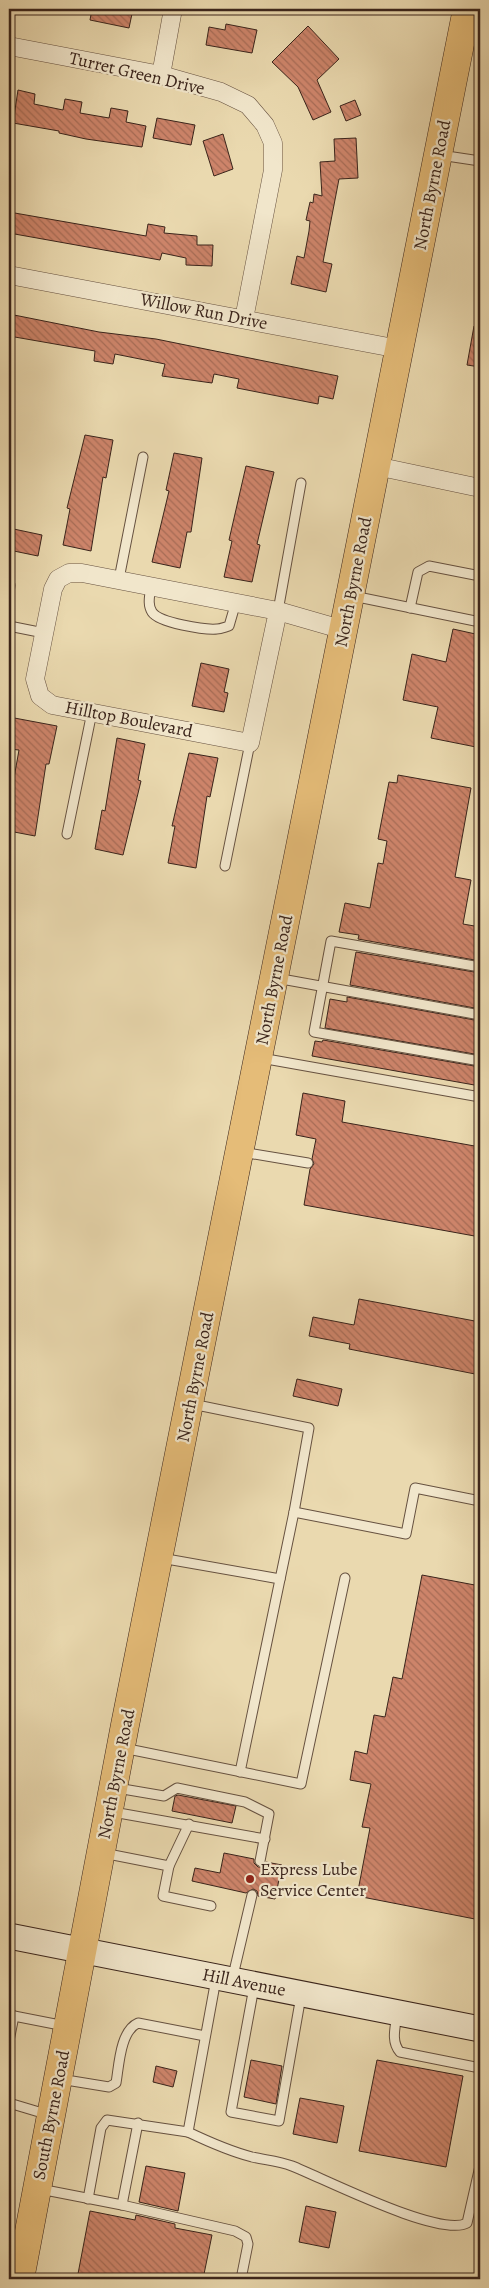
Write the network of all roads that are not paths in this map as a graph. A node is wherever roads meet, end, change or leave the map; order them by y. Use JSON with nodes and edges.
{"nodes":[{"id":1,"x":173,"y":9,"type":"edge"},
{"id":2,"x":467,"y":9,"type":"edge"},
{"id":3,"x":9,"y":46,"type":"edge"},
{"id":4,"x":161,"y":75,"type":"junction"},
{"id":5,"x":438,"y":154,"type":"junction"},
{"id":6,"x":480,"y":161,"type":"edge"},
{"id":7,"x":9,"y":274,"type":"edge"},
{"id":8,"x":244,"y":319,"type":"junction"},
{"id":9,"x":399,"y":349,"type":"junction"},
{"id":10,"x":143,"y":457,"type":"dead end"},
{"id":11,"x":376,"y":466,"type":"junction"},
{"id":12,"x":301,"y":483,"type":"dead end"},
{"id":13,"x":480,"y":488,"type":"edge"},
{"id":14,"x":480,"y":576,"type":"edge"},
{"id":15,"x":119,"y":579,"type":"junction"},
{"id":16,"x":10,"y":585,"type":"dead end"},
{"id":17,"x":151,"y":586,"type":"junction"},
{"id":18,"x":9,"y":594,"type":"edge"},
{"id":19,"x":350,"y":595,"type":"junction"},
{"id":20,"x":236,"y":602,"type":"junction"},
{"id":21,"x":410,"y":608,"type":"junction"},
{"id":22,"x":278,"y":611,"type":"junction"},
{"id":23,"x":480,"y":622,"type":"edge"},
{"id":24,"x":9,"y":626,"type":"edge"},
{"id":25,"x":344,"y":630,"type":"junction"},
{"id":26,"x":44,"y":633,"type":"junction"},
{"id":27,"x":92,"y":712,"type":"junction"},
{"id":28,"x":250,"y":743,"type":"junction"},
{"id":29,"x":66,"y":834,"type":"dead end"},
{"id":30,"x":225,"y":866,"type":"dead end"},
{"id":31,"x":480,"y":967,"type":"edge"},
{"id":32,"x":274,"y":977,"type":"junction"},
{"id":33,"x":322,"y":987,"type":"junction"},
{"id":34,"x":480,"y":1015,"type":"edge"},
{"id":35,"x":258,"y":1058,"type":"junction"},
{"id":36,"x":480,"y":1061,"type":"edge"},
{"id":37,"x":480,"y":1097,"type":"edge"},
{"id":38,"x":240,"y":1151,"type":"junction"},
{"id":39,"x":308,"y":1163,"type":"dead end"},
{"id":40,"x":189,"y":1404,"type":"junction"},
{"id":41,"x":480,"y":1501,"type":"edge"},
{"id":42,"x":294,"y":1512,"type":"junction"},
{"id":43,"x":159,"y":1557,"type":"junction"},
{"id":44,"x":345,"y":1578,"type":"dead end"},
{"id":45,"x":280,"y":1579,"type":"junction"},
{"id":46,"x":121,"y":1747,"type":"junction"},
{"id":47,"x":240,"y":1772,"type":"junction"},
{"id":48,"x":111,"y":1799,"type":"junction"},
{"id":49,"x":189,"y":1824,"type":"junction"},
{"id":50,"x":265,"y":1839,"type":"junction"},
{"id":51,"x":100,"y":1852,"type":"junction"},
{"id":52,"x":260,"y":1861,"type":"dead end"},
{"id":53,"x":169,"y":1866,"type":"junction"},
{"id":54,"x":252,"y":1895,"type":"dead end"},
{"id":55,"x":211,"y":1906,"type":"dead end"},
{"id":56,"x":9,"y":1936,"type":"edge"},
{"id":57,"x":82,"y":1950,"type":"junction"},
{"id":58,"x":234,"y":1980,"type":"junction"},
{"id":59,"x":302,"y":1994,"type":"junction"},
{"id":60,"x":397,"y":2013,"type":"junction"},
{"id":61,"x":11,"y":2015,"type":"edge"},
{"id":62,"x":67,"y":2026,"type":"junction"},
{"id":63,"x":480,"y":2029,"type":"edge"},
{"id":64,"x":205,"y":2036,"type":"junction"},
{"id":65,"x":9,"y":2041,"type":"edge"},
{"id":66,"x":480,"y":2068,"type":"edge"},
{"id":67,"x":58,"y":2078,"type":"junction"},
{"id":68,"x":9,"y":2103,"type":"edge"},
{"id":69,"x":51,"y":2116,"type":"junction"},
{"id":70,"x":138,"y":2124,"type":"junction"},
{"id":71,"x":188,"y":2132,"type":"junction"},
{"id":72,"x":480,"y":2166,"type":"edge"},
{"id":73,"x":37,"y":2189,"type":"junction"},
{"id":74,"x":88,"y":2198,"type":"junction"},
{"id":75,"x":122,"y":2205,"type":"junction"},
{"id":76,"x":20,"y":2279,"type":"edge"},
{"id":77,"x":241,"y":2279,"type":"edge"}],
"edges":[{"from":1,"to":4,"type":"street"},
{"from":2,"to":5,"type":"main road","name":"North Byrne Road"},
{"from":3,"to":4,"type":"street","name":"Turret Green Drive"},
{"from":4,"to":8,"type":"street","name":"Turret Green Drive"},
{"from":5,"to":6,"type":"lane"},
{"from":5,"to":9,"type":"main road","name":"North Byrne Road"},
{"from":7,"to":8,"type":"street","name":"Willow Run Drive"},
{"from":8,"to":9,"type":"street","name":"Willow Run Drive"},
{"from":9,"to":11,"type":"main road","name":"North Byrne Road"},
{"from":10,"to":15,"type":"lane"},
{"from":11,"to":13,"type":"street"},
{"from":11,"to":19,"type":"main road","name":"North Byrne Road"},
{"from":12,"to":22,"type":"lane"},
{"from":14,"to":21,"type":"lane"},
{"from":15,"to":17,"type":"street","name":"Hilltop Boulevard"},
{"from":15,"to":26,"type":"street","name":"Hilltop Boulevard"},
{"from":16,"to":18,"type":"lane"},
{"from":17,"to":20,"type":"street","name":"Hilltop Boulevard"},
{"from":17,"to":20,"type":"lane"},
{"from":19,"to":21,"type":"lane"},
{"from":19,"to":25,"type":"main road","name":"North Byrne Road"},
{"from":20,"to":22,"type":"street","name":"Hilltop Boulevard"},
{"from":21,"to":23,"type":"lane"},
{"from":22,"to":25,"type":"street","name":"Hilltop Boulevard"},
{"from":22,"to":28,"type":"street"},
{"from":24,"to":26,"type":"lane"},
{"from":25,"to":32,"type":"main road","name":"North Byrne Road"},
{"from":26,"to":27,"type":"street","name":"Hilltop Boulevard"},
{"from":27,"to":28,"type":"street","name":"Hilltop Boulevard"},
{"from":27,"to":29,"type":"lane"},
{"from":28,"to":30,"type":"lane"},
{"from":31,"to":33,"type":"lane"},
{"from":32,"to":33,"type":"lane"},
{"from":32,"to":35,"type":"main road","name":"North Byrne Road"},
{"from":33,"to":34,"type":"lane"},
{"from":33,"to":36,"type":"lane"},
{"from":35,"to":37,"type":"lane"},
{"from":35,"to":38,"type":"main road","name":"North Byrne Road"},
{"from":38,"to":39,"type":"lane"},
{"from":38,"to":40,"type":"main road","name":"North Byrne Road"},
{"from":40,"to":42,"type":"lane"},
{"from":40,"to":43,"type":"main road","name":"North Byrne Road"},
{"from":41,"to":42,"type":"lane"},
{"from":42,"to":45,"type":"lane"},
{"from":43,"to":45,"type":"lane"},
{"from":43,"to":46,"type":"main road","name":"North Byrne Road"},
{"from":44,"to":47,"type":"lane"},
{"from":45,"to":47,"type":"lane"},
{"from":46,"to":47,"type":"lane"},
{"from":46,"to":48,"type":"main road","name":"North Byrne Road"},
{"from":48,"to":49,"type":"lane"},
{"from":48,"to":50,"type":"lane"},
{"from":48,"to":51,"type":"main road","name":"North Byrne Road"},
{"from":49,"to":50,"type":"lane"},
{"from":49,"to":53,"type":"lane"},
{"from":50,"to":52,"type":"lane"},
{"from":51,"to":53,"type":"lane"},
{"from":51,"to":57,"type":"main road","name":"North Byrne Road"},
{"from":53,"to":55,"type":"lane"},
{"from":54,"to":58,"type":"lane"},
{"from":56,"to":57,"type":"main road","name":"Hill Avenue"},
{"from":57,"to":58,"type":"main road","name":"Hill Avenue"},
{"from":57,"to":62,"type":"main road","name":"South Byrne Road"},
{"from":58,"to":59,"type":"main road","name":"Hill Avenue"},
{"from":58,"to":59,"type":"lane"},
{"from":58,"to":64,"type":"lane"},
{"from":59,"to":60,"type":"main road","name":"Hill Avenue"},
{"from":60,"to":63,"type":"main road","name":"Hill Avenue"},
{"from":60,"to":66,"type":"lane"},
{"from":61,"to":62,"type":"lane"},
{"from":61,"to":65,"type":"lane"},
{"from":62,"to":67,"type":"main road","name":"South Byrne Road"},
{"from":64,"to":67,"type":"lane"},
{"from":64,"to":71,"type":"lane"},
{"from":67,"to":69,"type":"main road","name":"South Byrne Road"},
{"from":68,"to":69,"type":"lane"},
{"from":69,"to":73,"type":"main road","name":"South Byrne Road"},
{"from":70,"to":71,"type":"lane"},
{"from":70,"to":74,"type":"lane"},
{"from":70,"to":75,"type":"lane"},
{"from":71,"to":72,"type":"lane"},
{"from":73,"to":74,"type":"lane"},
{"from":73,"to":76,"type":"main road","name":"South Byrne Road"},
{"from":74,"to":75,"type":"lane"},
{"from":75,"to":77,"type":"lane"}]}
